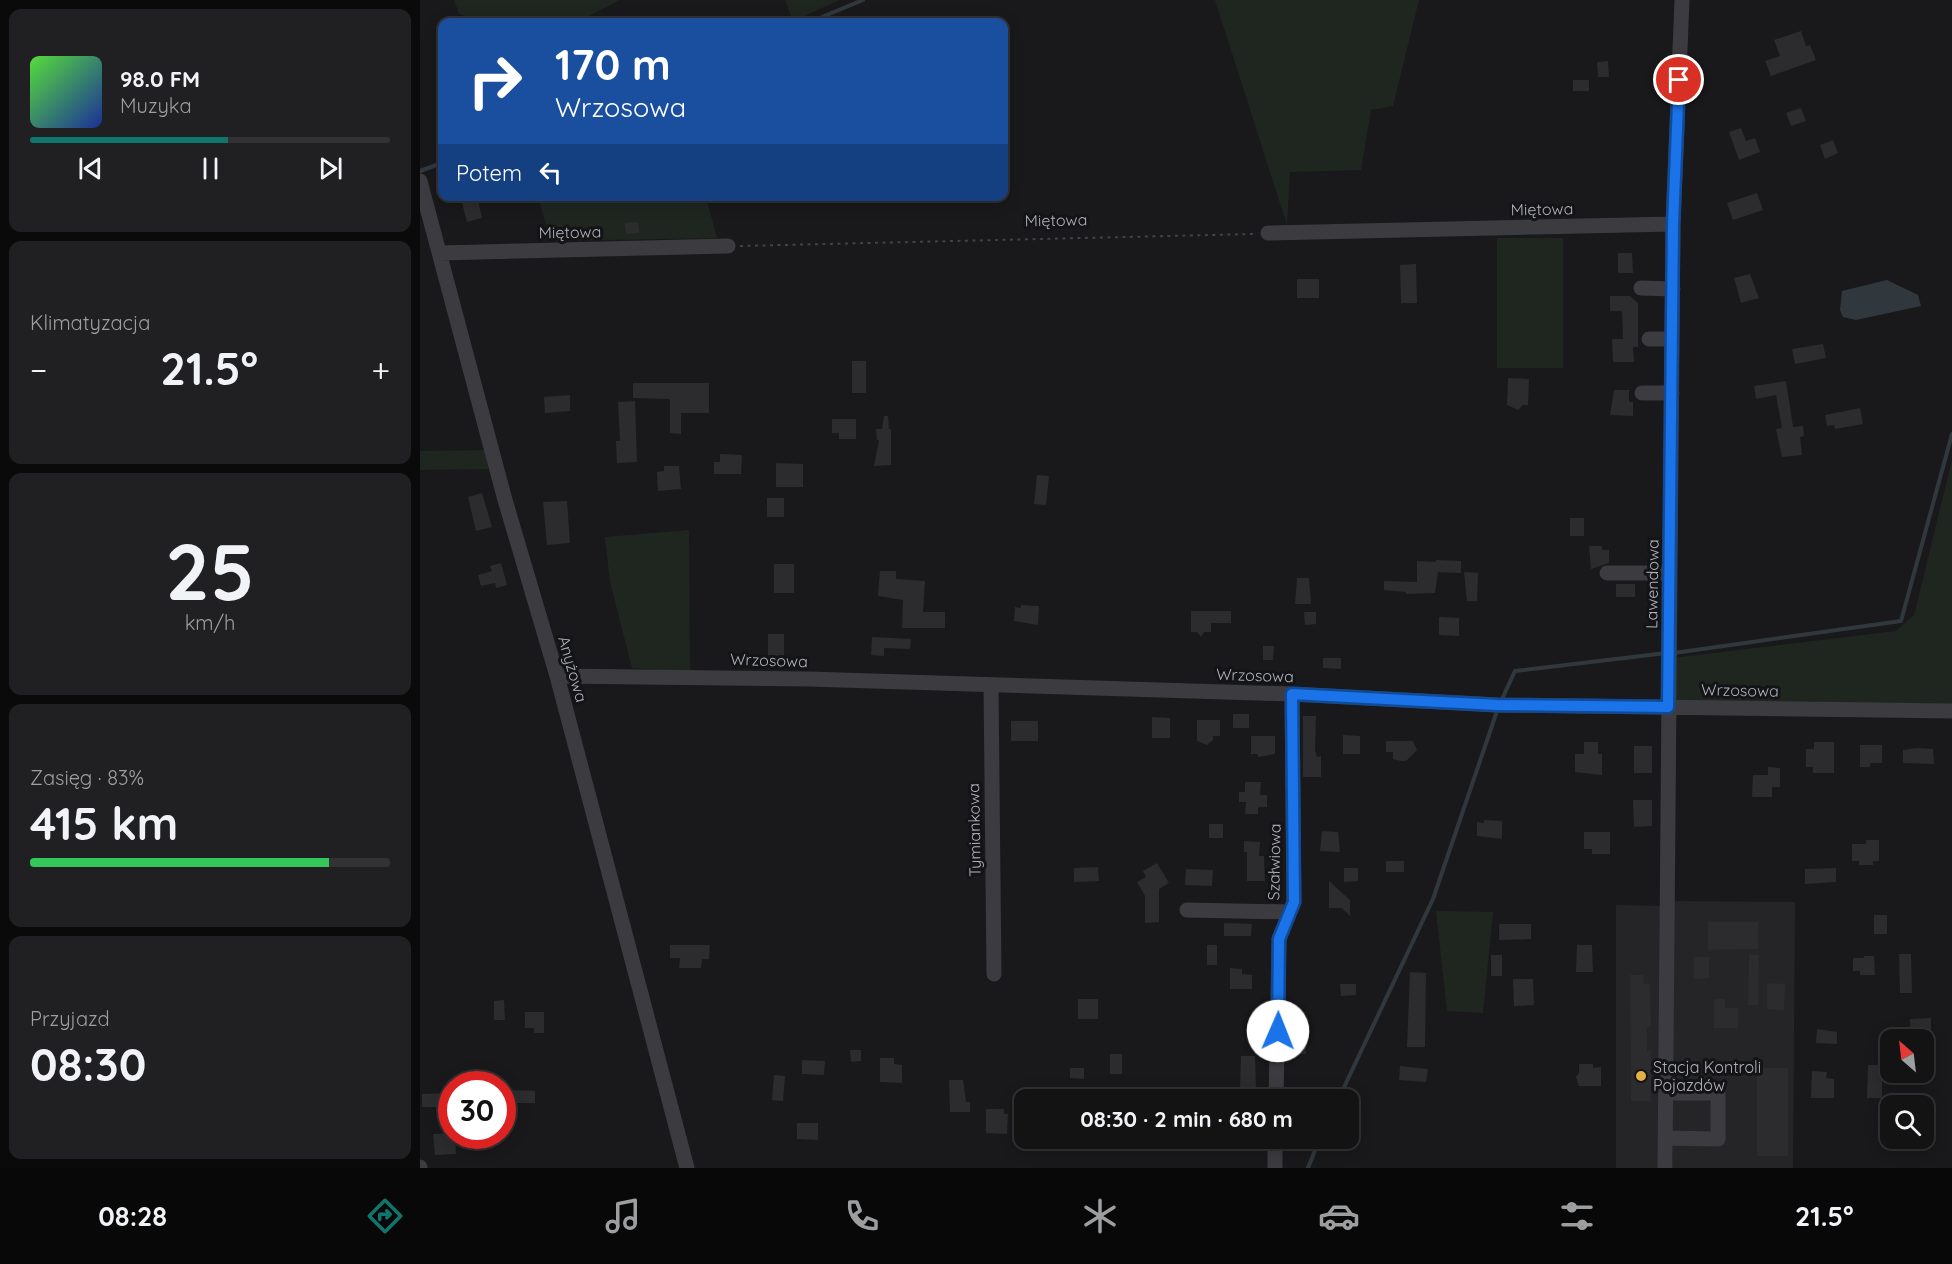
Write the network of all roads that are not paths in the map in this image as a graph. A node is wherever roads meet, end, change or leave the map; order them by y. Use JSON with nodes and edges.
{"nodes":[{"id":1,"x":1682,"y":0,"type":"edge"},
{"id":2,"x":420,"y":181,"type":"edge"},
{"id":3,"x":1673,"y":224,"type":"junction"},
{"id":4,"x":1268,"y":233,"type":"road end"},
{"id":5,"x":728,"y":246,"type":"road end"},
{"id":6,"x":440,"y":253,"type":"junction"},
{"id":7,"x":1641,"y":288,"type":"dead end"},
{"id":8,"x":1672,"y":289,"type":"junction"},
{"id":9,"x":1649,"y":339,"type":"dead end"},
{"id":10,"x":1672,"y":339,"type":"junction"},
{"id":11,"x":1642,"y":393,"type":"dead end"},
{"id":12,"x":1672,"y":393,"type":"junction"},
{"id":13,"x":1607,"y":573,"type":"dead end"},
{"id":14,"x":1670,"y":573,"type":"junction"},
{"id":15,"x":557,"y":676,"type":"junction"},
{"id":16,"x":991,"y":685,"type":"junction"},
{"id":17,"x":1292,"y":694,"type":"junction"},
{"id":18,"x":1668,"y":707,"type":"junction"},
{"id":19,"x":1952,"y":711,"type":"edge"},
{"id":20,"x":1187,"y":910,"type":"dead end"},
{"id":21,"x":1290,"y":912,"type":"junction"},
{"id":22,"x":994,"y":974,"type":"dead end"},
{"id":23,"x":1276,"y":1089,"type":"edge"},
{"id":24,"x":1666,"y":1093,"type":"junction"},
{"id":25,"x":1665,"y":1138,"type":"junction"},
{"id":26,"x":1275,"y":1149,"type":"edge"},
{"id":27,"x":687,"y":1168,"type":"edge"},
{"id":28,"x":1275,"y":1168,"type":"edge"},
{"id":29,"x":1665,"y":1168,"type":"edge"}],
"edges":[{"from":1,"to":3,"type":"street","name":"Lawendowa"},
{"from":2,"to":6,"type":"street","name":"Anyżowa"},
{"from":3,"to":4,"type":"street","name":"Miętowa"},
{"from":3,"to":8,"type":"street","name":"Lawendowa"},
{"from":5,"to":6,"type":"street","name":"Miętowa"},
{"from":6,"to":15,"type":"street","name":"Anyżowa"},
{"from":7,"to":8,"type":"street"},
{"from":8,"to":10,"type":"street","name":"Lawendowa"},
{"from":9,"to":10,"type":"street"},
{"from":10,"to":12,"type":"street","name":"Lawendowa"},
{"from":11,"to":12,"type":"street"},
{"from":12,"to":14,"type":"street","name":"Lawendowa"},
{"from":13,"to":14,"type":"street"},
{"from":14,"to":18,"type":"street","name":"Lawendowa"},
{"from":15,"to":16,"type":"street","name":"Wrzosowa"},
{"from":15,"to":27,"type":"street","name":"Anyżowa"},
{"from":16,"to":17,"type":"street","name":"Wrzosowa"},
{"from":16,"to":22,"type":"street","name":"Tymiankowa"},
{"from":17,"to":18,"type":"street","name":"Wrzosowa"},
{"from":17,"to":21,"type":"street","name":"Szałwiowa"},
{"from":18,"to":19,"type":"street","name":"Wrzosowa"},
{"from":18,"to":24,"type":"street","name":"Lawendowa"},
{"from":20,"to":21,"type":"street"},
{"from":21,"to":23,"type":"street","name":"Szałwiowa"},
{"from":24,"to":25,"type":"street","name":"Lawendowa"},
{"from":24,"to":25,"type":"street"},
{"from":25,"to":29,"type":"street","name":"Lawendowa"},
{"from":26,"to":28,"type":"street"}]}
